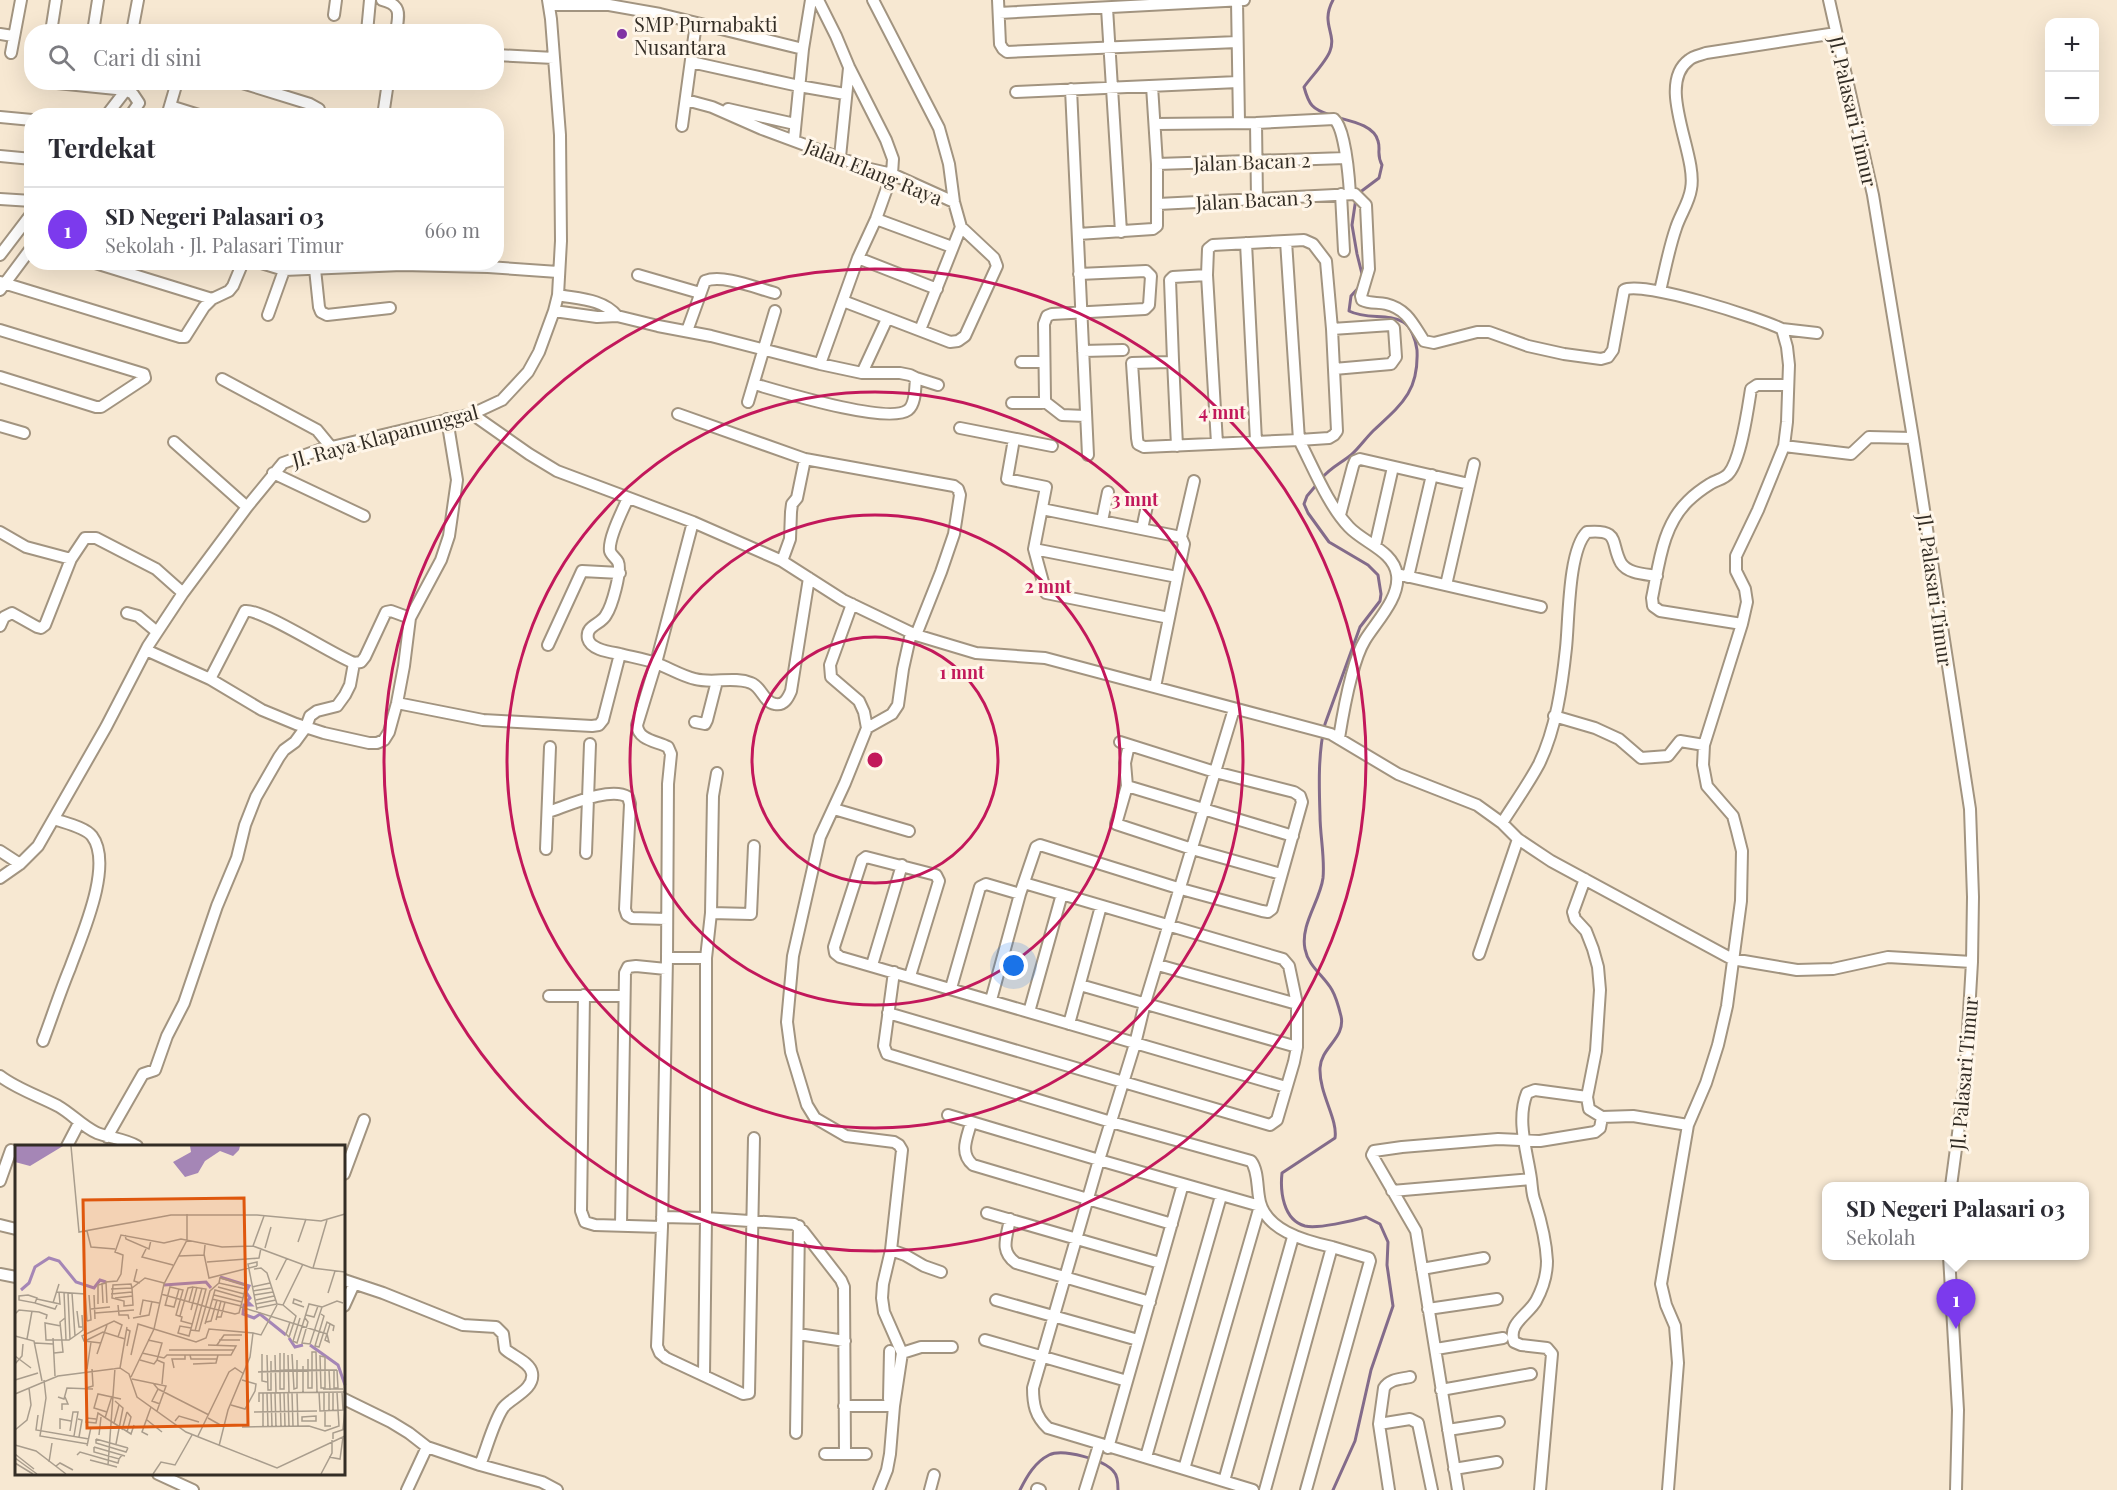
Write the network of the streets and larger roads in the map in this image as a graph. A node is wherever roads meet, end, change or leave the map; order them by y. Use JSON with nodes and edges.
{"nodes":[{"id":1,"x":21,"y":0,"type":"edge"},
{"id":2,"x":56,"y":0,"type":"edge"},
{"id":3,"x":98,"y":0,"type":"edge"},
{"id":4,"x":138,"y":0,"type":"edge"},
{"id":5,"x":336,"y":0,"type":"edge"},
{"id":6,"x":370,"y":0,"type":"edge"},
{"id":7,"x":382,"y":0,"type":"edge"},
{"id":8,"x":811,"y":0,"type":"edge"},
{"id":9,"x":818,"y":0,"type":"edge"},
{"id":10,"x":873,"y":0,"type":"edge"},
{"id":11,"x":998,"y":0,"type":"edge"},
{"id":12,"x":1829,"y":0,"type":"edge"},
{"id":13,"x":1240,"y":1,"type":"edge"},
{"id":14,"x":548,"y":2,"type":"edge"},
{"id":15,"x":1164,"y":2,"type":"edge"},
{"id":16,"x":1107,"y":8,"type":"junction"},
{"id":17,"x":999,"y":13,"type":"junction"},
{"id":18,"x":334,"y":15,"type":"dead end"},
{"id":19,"x":696,"y":23,"type":"junction"},
{"id":20,"x":52,"y":24,"type":"edge"},
{"id":21,"x":94,"y":24,"type":"edge"},
{"id":22,"x":134,"y":24,"type":"edge"},
{"id":23,"x":368,"y":24,"type":"edge"},
{"id":24,"x":398,"y":24,"type":"edge"},
{"id":25,"x":1836,"y":33,"type":"junction"},
{"id":26,"x":0,"y":34,"type":"edge"},
{"id":27,"x":14,"y":36,"type":"junction"},
{"id":28,"x":1237,"y":42,"type":"junction"},
{"id":29,"x":803,"y":49,"type":"junction"},
{"id":30,"x":1110,"y":49,"type":"junction"},
{"id":31,"x":11,"y":53,"type":"dead end"},
{"id":32,"x":504,"y":55,"type":"edge"},
{"id":33,"x":554,"y":58,"type":"junction"},
{"id":34,"x":691,"y":62,"type":"junction"},
{"id":35,"x":849,"y":68,"type":"junction"},
{"id":36,"x":1238,"y":82,"type":"junction"},
{"id":37,"x":799,"y":86,"type":"junction"},
{"id":38,"x":1152,"y":86,"type":"junction"},
{"id":39,"x":1113,"y":87,"type":"junction"},
{"id":40,"x":1071,"y":89,"type":"junction"},
{"id":41,"x":122,"y":90,"type":"edge"},
{"id":42,"x":128,"y":90,"type":"edge"},
{"id":43,"x":175,"y":90,"type":"edge"},
{"id":44,"x":265,"y":90,"type":"edge"},
{"id":45,"x":387,"y":90,"type":"edge"},
{"id":46,"x":1016,"y":92,"type":"dead end"},
{"id":47,"x":845,"y":94,"type":"junction"},
{"id":48,"x":686,"y":100,"type":"junction"},
{"id":49,"x":712,"y":107,"type":"junction"},
{"id":50,"x":111,"y":108,"type":"edge"},
{"id":51,"x":136,"y":108,"type":"edge"},
{"id":52,"x":169,"y":108,"type":"edge"},
{"id":53,"x":317,"y":108,"type":"edge"},
{"id":54,"x":384,"y":108,"type":"edge"},
{"id":55,"x":0,"y":117,"type":"edge"},
{"id":56,"x":24,"y":119,"type":"edge"},
{"id":57,"x":1239,"y":122,"type":"junction"},
{"id":58,"x":1256,"y":123,"type":"junction"},
{"id":59,"x":795,"y":124,"type":"junction"},
{"id":60,"x":1155,"y":124,"type":"junction"},
{"id":61,"x":682,"y":126,"type":"dead end"},
{"id":62,"x":794,"y":139,"type":"junction"},
{"id":63,"x":0,"y":156,"type":"edge"},
{"id":64,"x":840,"y":157,"type":"junction"},
{"id":65,"x":24,"y":158,"type":"edge"},
{"id":66,"x":1346,"y":158,"type":"junction"},
{"id":67,"x":1256,"y":162,"type":"junction"},
{"id":68,"x":1157,"y":164,"type":"junction"},
{"id":69,"x":892,"y":174,"type":"junction"},
{"id":70,"x":1352,"y":195,"type":"junction"},
{"id":71,"x":0,"y":199,"type":"edge"},
{"id":72,"x":24,"y":200,"type":"edge"},
{"id":73,"x":1257,"y":200,"type":"junction"},
{"id":74,"x":954,"y":202,"type":"junction"},
{"id":75,"x":1158,"y":204,"type":"junction"},
{"id":76,"x":876,"y":219,"type":"junction"},
{"id":77,"x":24,"y":221,"type":"edge"},
{"id":78,"x":961,"y":227,"type":"junction"},
{"id":79,"x":1120,"y":232,"type":"junction"},
{"id":80,"x":1078,"y":234,"type":"junction"},
{"id":81,"x":5,"y":241,"type":"edge"},
{"id":82,"x":1286,"y":241,"type":"junction"},
{"id":83,"x":1246,"y":243,"type":"junction"},
{"id":84,"x":952,"y":247,"type":"junction"},
{"id":85,"x":1344,"y":251,"type":"dead end"},
{"id":86,"x":0,"y":255,"type":"edge"},
{"id":87,"x":24,"y":257,"type":"edge"},
{"id":88,"x":858,"y":258,"type":"junction"},
{"id":89,"x":504,"y":268,"type":"edge"},
{"id":90,"x":118,"y":270,"type":"edge"},
{"id":91,"x":239,"y":270,"type":"edge"},
{"id":92,"x":285,"y":270,"type":"edge"},
{"id":93,"x":319,"y":270,"type":"edge"},
{"id":94,"x":558,"y":272,"type":"junction"},
{"id":95,"x":1079,"y":274,"type":"junction"},
{"id":96,"x":638,"y":275,"type":"dead end"},
{"id":97,"x":1207,"y":275,"type":"junction"},
{"id":98,"x":1151,"y":276,"type":"junction"},
{"id":99,"x":1170,"y":280,"type":"junction"},
{"id":100,"x":2,"y":285,"type":"edge"},
{"id":101,"x":937,"y":289,"type":"junction"},
{"id":102,"x":1660,"y":291,"type":"junction"},
{"id":103,"x":700,"y":293,"type":"junction"},
{"id":104,"x":775,"y":293,"type":"dead end"},
{"id":105,"x":558,"y":295,"type":"junction"},
{"id":106,"x":212,"y":299,"type":"junction"},
{"id":107,"x":843,"y":301,"type":"junction"},
{"id":108,"x":390,"y":308,"type":"dead end"},
{"id":109,"x":554,"y":311,"type":"junction"},
{"id":110,"x":775,"y":311,"type":"dead end"},
{"id":111,"x":1081,"y":313,"type":"junction"},
{"id":112,"x":268,"y":315,"type":"dead end"},
{"id":113,"x":617,"y":316,"type":"junction"},
{"id":114,"x":887,"y":319,"type":"junction"},
{"id":115,"x":1332,"y":329,"type":"junction"},
{"id":116,"x":1782,"y":329,"type":"junction"},
{"id":117,"x":0,"y":330,"type":"edge"},
{"id":118,"x":920,"y":330,"type":"junction"},
{"id":119,"x":687,"y":331,"type":"junction"},
{"id":120,"x":1817,"y":333,"type":"dead end"},
{"id":121,"x":763,"y":348,"type":"junction"},
{"id":122,"x":1123,"y":350,"type":"dead end"},
{"id":123,"x":1083,"y":351,"type":"junction"},
{"id":124,"x":1173,"y":360,"type":"junction"},
{"id":125,"x":1021,"y":362,"type":"dead end"},
{"id":126,"x":1044,"y":362,"type":"junction"},
{"id":127,"x":820,"y":364,"type":"junction"},
{"id":128,"x":1334,"y":369,"type":"junction"},
{"id":129,"x":862,"y":374,"type":"junction"},
{"id":130,"x":0,"y":377,"type":"edge"},
{"id":131,"x":916,"y":378,"type":"junction"},
{"id":132,"x":222,"y":379,"type":"dead end"},
{"id":133,"x":754,"y":384,"type":"junction"},
{"id":134,"x":938,"y":385,"type":"dead end"},
{"id":135,"x":1788,"y":385,"type":"junction"},
{"id":136,"x":1044,"y":401,"type":"junction"},
{"id":137,"x":747,"y":402,"type":"dead end"},
{"id":138,"x":1012,"y":403,"type":"dead end"},
{"id":139,"x":472,"y":414,"type":"junction"},
{"id":140,"x":678,"y":414,"type":"dead end"},
{"id":141,"x":1085,"y":416,"type":"junction"},
{"id":142,"x":447,"y":419,"type":"junction"},
{"id":143,"x":0,"y":426,"type":"edge"},
{"id":144,"x":960,"y":428,"type":"dead end"},
{"id":145,"x":24,"y":434,"type":"dead end"},
{"id":146,"x":1913,"y":438,"type":"junction"},
{"id":147,"x":1014,"y":439,"type":"junction"},
{"id":148,"x":1299,"y":440,"type":"junction"},
{"id":149,"x":1256,"y":441,"type":"junction"},
{"id":150,"x":174,"y":442,"type":"dead end"},
{"id":151,"x":1217,"y":442,"type":"junction"},
{"id":152,"x":1052,"y":446,"type":"dead end"},
{"id":153,"x":1177,"y":446,"type":"junction"},
{"id":154,"x":1784,"y":446,"type":"junction"},
{"id":155,"x":331,"y":447,"type":"junction"},
{"id":156,"x":1088,"y":455,"type":"dead end"},
{"id":157,"x":805,"y":459,"type":"junction"},
{"id":158,"x":1474,"y":464,"type":"dead end"},
{"id":159,"x":1393,"y":467,"type":"junction"},
{"id":160,"x":273,"y":473,"type":"junction"},
{"id":161,"x":1432,"y":476,"type":"junction"},
{"id":162,"x":1194,"y":481,"type":"dead end"},
{"id":163,"x":1469,"y":484,"type":"junction"},
{"id":164,"x":1108,"y":492,"type":"dead end"},
{"id":165,"x":628,"y":498,"type":"junction"},
{"id":166,"x":1148,"y":501,"type":"dead end"},
{"id":167,"x":247,"y":507,"type":"junction"},
{"id":168,"x":1042,"y":508,"type":"junction"},
{"id":169,"x":1340,"y":515,"type":"junction"},
{"id":170,"x":364,"y":516,"type":"dead end"},
{"id":171,"x":1102,"y":521,"type":"junction"},
{"id":172,"x":693,"y":522,"type":"junction"},
{"id":173,"x":1143,"y":529,"type":"junction"},
{"id":174,"x":0,"y":532,"type":"edge"},
{"id":175,"x":1181,"y":537,"type":"junction"},
{"id":176,"x":1375,"y":546,"type":"junction"},
{"id":177,"x":1034,"y":549,"type":"junction"},
{"id":178,"x":72,"y":559,"type":"junction"},
{"id":179,"x":782,"y":561,"type":"junction"},
{"id":180,"x":620,"y":573,"type":"junction"},
{"id":181,"x":1403,"y":575,"type":"junction"},
{"id":182,"x":1657,"y":576,"type":"junction"},
{"id":183,"x":1178,"y":577,"type":"junction"},
{"id":184,"x":809,"y":578,"type":"junction"},
{"id":185,"x":1446,"y":585,"type":"junction"},
{"id":186,"x":183,"y":593,"type":"junction"},
{"id":187,"x":852,"y":604,"type":"junction"},
{"id":188,"x":1541,"y":607,"type":"dead end"},
{"id":189,"x":126,"y":613,"type":"dead end"},
{"id":190,"x":410,"y":618,"type":"junction"},
{"id":191,"x":1169,"y":618,"type":"junction"},
{"id":192,"x":1742,"y":624,"type":"junction"},
{"id":193,"x":0,"y":626,"type":"edge"},
{"id":194,"x":157,"y":632,"type":"junction"},
{"id":195,"x":914,"y":634,"type":"junction"},
{"id":196,"x":548,"y":645,"type":"dead end"},
{"id":197,"x":146,"y":650,"type":"junction"},
{"id":198,"x":620,"y":654,"type":"junction"},
{"id":199,"x":354,"y":663,"type":"junction"},
{"id":200,"x":656,"y":663,"type":"junction"},
{"id":201,"x":210,"y":679,"type":"junction"},
{"id":202,"x":717,"y":681,"type":"junction"},
{"id":203,"x":1155,"y":687,"type":"junction"},
{"id":204,"x":397,"y":703,"type":"junction"},
{"id":205,"x":1234,"y":709,"type":"junction"},
{"id":206,"x":1554,"y":716,"type":"junction"},
{"id":207,"x":695,"y":722,"type":"dead end"},
{"id":208,"x":306,"y":728,"type":"junction"},
{"id":209,"x":867,"y":728,"type":"junction"},
{"id":210,"x":1335,"y":736,"type":"junction"},
{"id":211,"x":590,"y":744,"type":"dead end"},
{"id":212,"x":1704,"y":745,"type":"junction"},
{"id":213,"x":550,"y":747,"type":"dead end"},
{"id":214,"x":1215,"y":772,"type":"junction"},
{"id":215,"x":717,"y":773,"type":"dead end"},
{"id":216,"x":1127,"y":786,"type":"junction"},
{"id":217,"x":588,"y":798,"type":"junction"},
{"id":218,"x":834,"y":809,"type":"junction"},
{"id":219,"x":1204,"y":810,"type":"junction"},
{"id":220,"x":548,"y":812,"type":"junction"},
{"id":221,"x":54,"y":819,"type":"junction"},
{"id":222,"x":1503,"y":823,"type":"junction"},
{"id":223,"x":909,"y":831,"type":"dead end"},
{"id":224,"x":1293,"y":836,"type":"junction"},
{"id":225,"x":1518,"y":839,"type":"junction"},
{"id":226,"x":753,"y":846,"type":"dead end"},
{"id":227,"x":546,"y":849,"type":"dead end"},
{"id":228,"x":1192,"y":849,"type":"junction"},
{"id":229,"x":0,"y":851,"type":"edge"},
{"id":230,"x":586,"y":853,"type":"dead end"},
{"id":231,"x":20,"y":864,"type":"junction"},
{"id":232,"x":902,"y":865,"type":"junction"},
{"id":233,"x":1281,"y":874,"type":"junction"},
{"id":234,"x":0,"y":878,"type":"edge"},
{"id":235,"x":1585,"y":879,"type":"junction"},
{"id":236,"x":1022,"y":889,"type":"junction"},
{"id":237,"x":1181,"y":889,"type":"junction"},
{"id":238,"x":1062,"y":894,"type":"junction"},
{"id":239,"x":1101,"y":906,"type":"junction"},
{"id":240,"x":711,"y":913,"type":"junction"},
{"id":241,"x":667,"y":919,"type":"junction"},
{"id":242,"x":1170,"y":926,"type":"junction"},
{"id":243,"x":1479,"y":954,"type":"dead end"},
{"id":244,"x":706,"y":958,"type":"junction"},
{"id":245,"x":1732,"y":959,"type":"junction"},
{"id":246,"x":1972,"y":962,"type":"junction"},
{"id":247,"x":667,"y":963,"type":"junction"},
{"id":248,"x":872,"y":965,"type":"junction"},
{"id":249,"x":1158,"y":965,"type":"junction"},
{"id":250,"x":894,"y":972,"type":"junction"},
{"id":251,"x":910,"y":976,"type":"junction"},
{"id":252,"x":1080,"y":985,"type":"junction"},
{"id":253,"x":951,"y":988,"type":"junction"},
{"id":254,"x":584,"y":995,"type":"junction"},
{"id":255,"x":549,"y":996,"type":"dead end"},
{"id":256,"x":623,"y":996,"type":"junction"},
{"id":257,"x":991,"y":1000,"type":"junction"},
{"id":258,"x":1145,"y":1003,"type":"junction"},
{"id":259,"x":1297,"y":1004,"type":"junction"},
{"id":260,"x":1029,"y":1012,"type":"junction"},
{"id":261,"x":888,"y":1013,"type":"junction"},
{"id":262,"x":1069,"y":1024,"type":"junction"},
{"id":263,"x":43,"y":1041,"type":"dead end"},
{"id":264,"x":1135,"y":1044,"type":"junction"},
{"id":265,"x":1297,"y":1047,"type":"junction"},
{"id":266,"x":0,"y":1076,"type":"edge"},
{"id":267,"x":1124,"y":1081,"type":"junction"},
{"id":268,"x":1286,"y":1087,"type":"junction"},
{"id":269,"x":1587,"y":1097,"type":"junction"},
{"id":270,"x":948,"y":1115,"type":"dead end"},
{"id":271,"x":1602,"y":1117,"type":"junction"},
{"id":272,"x":364,"y":1120,"type":"dead end"},
{"id":273,"x":1111,"y":1122,"type":"junction"},
{"id":274,"x":79,"y":1123,"type":"junction"},
{"id":275,"x":971,"y":1123,"type":"junction"},
{"id":276,"x":1688,"y":1125,"type":"junction"},
{"id":277,"x":107,"y":1137,"type":"junction"},
{"id":278,"x":754,"y":1138,"type":"dead end"},
{"id":279,"x":1523,"y":1140,"type":"junction"},
{"id":280,"x":68,"y":1145,"type":"edge"},
{"id":281,"x":135,"y":1145,"type":"edge"},
{"id":282,"x":11,"y":1150,"type":"dead end"},
{"id":283,"x":1099,"y":1161,"type":"junction"},
{"id":284,"x":345,"y":1171,"type":"edge"},
{"id":285,"x":1531,"y":1179,"type":"junction"},
{"id":286,"x":0,"y":1181,"type":"edge"},
{"id":287,"x":1952,"y":1182,"type":"edge"},
{"id":288,"x":1183,"y":1184,"type":"junction"},
{"id":289,"x":1392,"y":1191,"type":"junction"},
{"id":290,"x":1221,"y":1196,"type":"junction"},
{"id":291,"x":1089,"y":1199,"type":"junction"},
{"id":292,"x":1260,"y":1206,"type":"junction"},
{"id":293,"x":987,"y":1213,"type":"dead end"},
{"id":294,"x":706,"y":1218,"type":"junction"},
{"id":295,"x":1010,"y":1219,"type":"junction"},
{"id":296,"x":753,"y":1220,"type":"junction"},
{"id":297,"x":662,"y":1222,"type":"junction"},
{"id":298,"x":1172,"y":1224,"type":"junction"},
{"id":299,"x":0,"y":1225,"type":"edge"},
{"id":300,"x":621,"y":1225,"type":"junction"},
{"id":301,"x":799,"y":1226,"type":"junction"},
{"id":302,"x":15,"y":1229,"type":"edge"},
{"id":303,"x":1293,"y":1237,"type":"junction"},
{"id":304,"x":1077,"y":1238,"type":"junction"},
{"id":305,"x":1332,"y":1247,"type":"junction"},
{"id":306,"x":891,"y":1250,"type":"junction"},
{"id":307,"x":1484,"y":1258,"type":"dead end"},
{"id":308,"x":1949,"y":1260,"type":"edge"},
{"id":309,"x":1160,"y":1263,"type":"junction"},
{"id":310,"x":1422,"y":1269,"type":"junction"},
{"id":311,"x":941,"y":1272,"type":"dead end"},
{"id":312,"x":0,"y":1274,"type":"edge"},
{"id":313,"x":15,"y":1277,"type":"edge"},
{"id":314,"x":1065,"y":1278,"type":"junction"},
{"id":315,"x":349,"y":1282,"type":"edge"},
{"id":316,"x":1497,"y":1299,"type":"dead end"},
{"id":317,"x":996,"y":1300,"type":"dead end"},
{"id":318,"x":345,"y":1301,"type":"edge"},
{"id":319,"x":1150,"y":1302,"type":"junction"},
{"id":320,"x":1428,"y":1309,"type":"junction"},
{"id":321,"x":1054,"y":1317,"type":"junction"},
{"id":322,"x":798,"y":1334,"type":"junction"},
{"id":323,"x":1503,"y":1338,"type":"dead end"},
{"id":324,"x":985,"y":1340,"type":"dead end"},
{"id":325,"x":845,"y":1341,"type":"junction"},
{"id":326,"x":1138,"y":1341,"type":"junction"},
{"id":327,"x":952,"y":1347,"type":"dead end"},
{"id":328,"x":1436,"y":1349,"type":"junction"},
{"id":329,"x":890,"y":1351,"type":"dead end"},
{"id":330,"x":902,"y":1353,"type":"junction"},
{"id":331,"x":1043,"y":1356,"type":"junction"},
{"id":332,"x":1531,"y":1374,"type":"dead end"},
{"id":333,"x":704,"y":1375,"type":"junction"},
{"id":334,"x":1410,"y":1377,"type":"dead end"},
{"id":335,"x":1127,"y":1381,"type":"junction"},
{"id":336,"x":1441,"y":1390,"type":"junction"},
{"id":337,"x":345,"y":1399,"type":"edge"},
{"id":338,"x":844,"y":1406,"type":"junction"},
{"id":339,"x":892,"y":1406,"type":"junction"},
{"id":340,"x":1499,"y":1422,"type":"dead end"},
{"id":341,"x":1379,"y":1424,"type":"junction"},
{"id":342,"x":1448,"y":1430,"type":"junction"},
{"id":343,"x":796,"y":1433,"type":"dead end"},
{"id":344,"x":427,"y":1447,"type":"junction"},
{"id":345,"x":1101,"y":1449,"type":"junction"},
{"id":346,"x":825,"y":1454,"type":"dead end"},
{"id":347,"x":845,"y":1454,"type":"junction"},
{"id":348,"x":866,"y":1455,"type":"dead end"},
{"id":349,"x":1146,"y":1457,"type":"junction"},
{"id":350,"x":1497,"y":1462,"type":"dead end"},
{"id":351,"x":480,"y":1465,"type":"junction"},
{"id":352,"x":1184,"y":1469,"type":"junction"},
{"id":353,"x":1454,"y":1469,"type":"junction"},
{"id":354,"x":162,"y":1475,"type":"edge"},
{"id":355,"x":934,"y":1475,"type":"dead end"},
{"id":356,"x":1224,"y":1481,"type":"junction"},
{"id":357,"x":193,"y":1490,"type":"edge"},
{"id":358,"x":407,"y":1490,"type":"edge"},
{"id":359,"x":557,"y":1490,"type":"edge"},
{"id":360,"x":879,"y":1490,"type":"edge"},
{"id":361,"x":930,"y":1490,"type":"edge"},
{"id":362,"x":1085,"y":1490,"type":"edge"},
{"id":363,"x":1253,"y":1490,"type":"edge"},
{"id":364,"x":1265,"y":1490,"type":"edge"},
{"id":365,"x":1306,"y":1490,"type":"edge"},
{"id":366,"x":1389,"y":1490,"type":"edge"},
{"id":367,"x":1432,"y":1490,"type":"edge"},
{"id":368,"x":1458,"y":1490,"type":"edge"},
{"id":369,"x":1539,"y":1490,"type":"edge"},
{"id":370,"x":1668,"y":1490,"type":"edge"},
{"id":371,"x":1956,"y":1490,"type":"edge"}],
"edges":[{"from":1,"to":27,"type":"street"},
{"from":2,"to":20,"type":"street"},
{"from":3,"to":21,"type":"street"},
{"from":4,"to":22,"type":"street"},
{"from":5,"to":18,"type":"street"},
{"from":6,"to":23,"type":"street"},
{"from":7,"to":24,"type":"street"},
{"from":8,"to":29,"type":"street"},
{"from":9,"to":35,"type":"street"},
{"from":10,"to":74,"type":"street"},
{"from":11,"to":17,"type":"street"},
{"from":12,"to":25,"type":"street","name":"Jl. Palasari Timur"},
{"from":13,"to":15,"type":"street"},
{"from":13,"to":28,"type":"street"},
{"from":14,"to":19,"type":"street"},
{"from":14,"to":33,"type":"street","name":"Jl. Raya Klapanunggal"},
{"from":15,"to":16,"type":"street"},
{"from":16,"to":17,"type":"street"},
{"from":16,"to":30,"type":"street"},
{"from":17,"to":30,"type":"street"},
{"from":19,"to":29,"type":"street"},
{"from":19,"to":34,"type":"street"},
{"from":25,"to":102,"type":"street"},
{"from":25,"to":146,"type":"street","name":"Jl. Palasari Timur"},
{"from":26,"to":27,"type":"street"},
{"from":27,"to":31,"type":"street"},
{"from":28,"to":30,"type":"street"},
{"from":28,"to":36,"type":"street"},
{"from":29,"to":37,"type":"street"},
{"from":30,"to":39,"type":"street"},
{"from":32,"to":33,"type":"street"},
{"from":33,"to":94,"type":"street","name":"Jl. Raya Klapanunggal"},
{"from":34,"to":37,"type":"street"},
{"from":34,"to":48,"type":"street"},
{"from":35,"to":47,"type":"street"},
{"from":35,"to":69,"type":"street"},
{"from":36,"to":38,"type":"street"},
{"from":36,"to":57,"type":"street"},
{"from":37,"to":47,"type":"street"},
{"from":37,"to":59,"type":"street"},
{"from":38,"to":39,"type":"street"},
{"from":38,"to":60,"type":"street"},
{"from":39,"to":40,"type":"street"},
{"from":39,"to":79,"type":"street"},
{"from":40,"to":46,"type":"street"},
{"from":40,"to":80,"type":"street"},
{"from":41,"to":50,"type":"street"},
{"from":42,"to":51,"type":"street"},
{"from":43,"to":52,"type":"street"},
{"from":44,"to":53,"type":"street"},
{"from":45,"to":54,"type":"street"},
{"from":47,"to":64,"type":"street"},
{"from":48,"to":49,"type":"street"},
{"from":48,"to":61,"type":"street"},
{"from":49,"to":59,"type":"street"},
{"from":49,"to":62,"type":"street","name":"Jalan Elang Raya"},
{"from":55,"to":56,"type":"street"},
{"from":57,"to":58,"type":"street"},
{"from":57,"to":60,"type":"street"},
{"from":58,"to":66,"type":"street"},
{"from":58,"to":67,"type":"street"},
{"from":59,"to":62,"type":"street"},
{"from":60,"to":68,"type":"street"},
{"from":62,"to":64,"type":"street","name":"Jalan Elang Raya"},
{"from":63,"to":65,"type":"street"},
{"from":64,"to":69,"type":"street","name":"Jalan Elang Raya"},
{"from":66,"to":67,"type":"street","name":"Jalan Bacan 2"},
{"from":66,"to":70,"type":"street"},
{"from":67,"to":68,"type":"street","name":"Jalan Bacan 2"},
{"from":67,"to":73,"type":"street"},
{"from":68,"to":75,"type":"street"},
{"from":69,"to":74,"type":"street","name":"Jalan Elang Raya"},
{"from":69,"to":76,"type":"street"},
{"from":70,"to":73,"type":"street","name":"Jalan Bacan 3"},
{"from":70,"to":85,"type":"street"},
{"from":70,"to":102,"type":"street"},
{"from":71,"to":72,"type":"street"},
{"from":73,"to":75,"type":"street","name":"Jalan Bacan 3"},
{"from":74,"to":78,"type":"street"},
{"from":75,"to":79,"type":"street"},
{"from":76,"to":84,"type":"street"},
{"from":76,"to":88,"type":"street"},
{"from":77,"to":81,"type":"street"},
{"from":78,"to":84,"type":"street"},
{"from":78,"to":118,"type":"street"},
{"from":79,"to":80,"type":"street"},
{"from":80,"to":95,"type":"street"},
{"from":81,"to":86,"type":"street"},
{"from":82,"to":83,"type":"street"},
{"from":82,"to":115,"type":"street"},
{"from":82,"to":148,"type":"street"},
{"from":83,"to":97,"type":"street"},
{"from":83,"to":149,"type":"street"},
{"from":84,"to":101,"type":"street"},
{"from":87,"to":100,"type":"street"},
{"from":88,"to":101,"type":"street"},
{"from":88,"to":107,"type":"street"},
{"from":89,"to":94,"type":"street"},
{"from":90,"to":106,"type":"street"},
{"from":91,"to":106,"type":"street"},
{"from":92,"to":112,"type":"street"},
{"from":93,"to":108,"type":"street"},
{"from":94,"to":105,"type":"street","name":"Jl. Raya Klapanunggal"},
{"from":95,"to":98,"type":"street"},
{"from":95,"to":111,"type":"street"},
{"from":96,"to":103,"type":"street"},
{"from":97,"to":99,"type":"street"},
{"from":97,"to":151,"type":"street"},
{"from":98,"to":99,"type":"street"},
{"from":98,"to":111,"type":"street"},
{"from":99,"to":124,"type":"street"},
{"from":100,"to":106,"type":"street"},
{"from":101,"to":118,"type":"street"},
{"from":102,"to":116,"type":"street"},
{"from":103,"to":104,"type":"street"},
{"from":103,"to":119,"type":"street"},
{"from":105,"to":109,"type":"street","name":"Jl. Raya Klapanunggal"},
{"from":105,"to":113,"type":"street"},
{"from":107,"to":114,"type":"street"},
{"from":107,"to":127,"type":"street"},
{"from":109,"to":113,"type":"street"},
{"from":109,"to":139,"type":"street","name":"Jl. Raya Klapanunggal"},
{"from":110,"to":121,"type":"street"},
{"from":111,"to":123,"type":"street"},
{"from":111,"to":126,"type":"street"},
{"from":113,"to":119,"type":"street"},
{"from":114,"to":118,"type":"street"},
{"from":114,"to":129,"type":"street"},
{"from":115,"to":128,"type":"street"},
{"from":115,"to":128,"type":"street"},
{"from":116,"to":120,"type":"street"},
{"from":116,"to":135,"type":"street"},
{"from":117,"to":130,"type":"street"},
{"from":119,"to":121,"type":"street"},
{"from":121,"to":127,"type":"street"},
{"from":121,"to":133,"type":"street"},
{"from":122,"to":123,"type":"street"},
{"from":123,"to":141,"type":"street"},
{"from":124,"to":153,"type":"street"},
{"from":124,"to":153,"type":"street"},
{"from":125,"to":126,"type":"street"},
{"from":126,"to":136,"type":"street"},
{"from":127,"to":129,"type":"street"},
{"from":128,"to":148,"type":"street"},
{"from":129,"to":131,"type":"street"},
{"from":131,"to":133,"type":"street"},
{"from":131,"to":134,"type":"street"},
{"from":132,"to":155,"type":"street"},
{"from":133,"to":137,"type":"street"},
{"from":135,"to":154,"type":"street"},
{"from":135,"to":182,"type":"street"},
{"from":136,"to":138,"type":"street"},
{"from":136,"to":141,"type":"street"},
{"from":139,"to":142,"type":"street","name":"Jl. Raya Klapanunggal"},
{"from":139,"to":165,"type":"street"},
{"from":140,"to":157,"type":"street"},
{"from":141,"to":156,"type":"street"},
{"from":142,"to":155,"type":"street","name":"Jl. Raya Klapanunggal"},
{"from":142,"to":190,"type":"street"},
{"from":143,"to":145,"type":"street"},
{"from":144,"to":147,"type":"street"},
{"from":146,"to":154,"type":"street"},
{"from":146,"to":246,"type":"street","name":"Jl. Palasari Timur"},
{"from":147,"to":152,"type":"street"},
{"from":147,"to":168,"type":"street"},
{"from":148,"to":149,"type":"street"},
{"from":148,"to":169,"type":"street"},
{"from":149,"to":151,"type":"street"},
{"from":150,"to":167,"type":"street"},
{"from":151,"to":153,"type":"street"},
{"from":154,"to":192,"type":"street"},
{"from":155,"to":160,"type":"street","name":"Jl. Raya Klapanunggal"},
{"from":157,"to":179,"type":"street"},
{"from":157,"to":195,"type":"street"},
{"from":158,"to":163,"type":"street"},
{"from":159,"to":161,"type":"street"},
{"from":159,"to":169,"type":"street"},
{"from":159,"to":176,"type":"street"},
{"from":160,"to":167,"type":"street","name":"Jl. Raya Klapanunggal"},
{"from":160,"to":170,"type":"street"},
{"from":161,"to":163,"type":"street"},
{"from":161,"to":181,"type":"street"},
{"from":162,"to":175,"type":"street"},
{"from":163,"to":185,"type":"street"},
{"from":164,"to":171,"type":"street"},
{"from":165,"to":172,"type":"street"},
{"from":165,"to":180,"type":"street"},
{"from":166,"to":173,"type":"street"},
{"from":167,"to":186,"type":"street","name":"Jl. Raya Klapanunggal"},
{"from":168,"to":171,"type":"street"},
{"from":168,"to":177,"type":"street"},
{"from":169,"to":176,"type":"street"},
{"from":171,"to":173,"type":"street"},
{"from":172,"to":179,"type":"street"},
{"from":172,"to":200,"type":"street"},
{"from":173,"to":175,"type":"street"},
{"from":174,"to":178,"type":"street"},
{"from":175,"to":183,"type":"street"},
{"from":176,"to":181,"type":"street"},
{"from":177,"to":183,"type":"street"},
{"from":177,"to":191,"type":"street"},
{"from":178,"to":186,"type":"street"},
{"from":178,"to":193,"type":"street"},
{"from":179,"to":184,"type":"street"},
{"from":180,"to":196,"type":"street"},
{"from":180,"to":198,"type":"street"},
{"from":181,"to":185,"type":"street"},
{"from":181,"to":210,"type":"street"},
{"from":182,"to":192,"type":"street"},
{"from":182,"to":206,"type":"street"},
{"from":183,"to":191,"type":"street"},
{"from":184,"to":187,"type":"street"},
{"from":184,"to":202,"type":"street"},
{"from":185,"to":188,"type":"street"},
{"from":186,"to":194,"type":"street","name":"Jl. Raya Klapanunggal"},
{"from":187,"to":195,"type":"street"},
{"from":187,"to":209,"type":"street"},
{"from":189,"to":194,"type":"street"},
{"from":190,"to":199,"type":"street"},
{"from":190,"to":204,"type":"street"},
{"from":191,"to":203,"type":"street"},
{"from":192,"to":212,"type":"street"},
{"from":194,"to":197,"type":"street","name":"Jl. Raya Klapanunggal"},
{"from":195,"to":203,"type":"street"},
{"from":195,"to":209,"type":"street"},
{"from":197,"to":201,"type":"street"},
{"from":197,"to":221,"type":"street","name":"Jl. Raya Klapanunggal"},
{"from":198,"to":200,"type":"street"},
{"from":198,"to":204,"type":"street"},
{"from":199,"to":201,"type":"street"},
{"from":199,"to":208,"type":"street"},
{"from":200,"to":202,"type":"street"},
{"from":200,"to":241,"type":"street"},
{"from":201,"to":208,"type":"street"},
{"from":202,"to":207,"type":"street"},
{"from":203,"to":205,"type":"street"},
{"from":204,"to":208,"type":"street"},
{"from":205,"to":210,"type":"street"},
{"from":205,"to":214,"type":"street"},
{"from":206,"to":212,"type":"street"},
{"from":206,"to":222,"type":"street"},
{"from":208,"to":277,"type":"street"},
{"from":209,"to":218,"type":"street"},
{"from":210,"to":222,"type":"street"},
{"from":211,"to":217,"type":"street"},
{"from":212,"to":245,"type":"street"},
{"from":213,"to":220,"type":"street"},
{"from":214,"to":216,"type":"street"},
{"from":214,"to":219,"type":"street"},
{"from":214,"to":224,"type":"street"},
{"from":215,"to":240,"type":"street"},
{"from":216,"to":219,"type":"street"},
{"from":216,"to":228,"type":"street"},
{"from":217,"to":220,"type":"street"},
{"from":217,"to":230,"type":"street"},
{"from":217,"to":241,"type":"street"},
{"from":218,"to":223,"type":"street"},
{"from":218,"to":306,"type":"street"},
{"from":219,"to":224,"type":"street"},
{"from":219,"to":228,"type":"street"},
{"from":220,"to":227,"type":"street"},
{"from":221,"to":231,"type":"street","name":"Jl. Raya Klapanunggal"},
{"from":221,"to":263,"type":"street"},
{"from":222,"to":225,"type":"street"},
{"from":224,"to":233,"type":"street"},
{"from":225,"to":235,"type":"street"},
{"from":225,"to":243,"type":"street"},
{"from":226,"to":240,"type":"street"},
{"from":228,"to":233,"type":"street"},
{"from":228,"to":237,"type":"street"},
{"from":229,"to":231,"type":"street"},
{"from":231,"to":234,"type":"street","name":"Jl. Raya Klapanunggal"},
{"from":232,"to":248,"type":"street"},
{"from":232,"to":248,"type":"street"},
{"from":232,"to":251,"type":"street"},
{"from":233,"to":237,"type":"street"},
{"from":235,"to":245,"type":"street"},
{"from":235,"to":269,"type":"street"},
{"from":236,"to":237,"type":"street"},
{"from":236,"to":238,"type":"street"},
{"from":236,"to":253,"type":"street"},
{"from":236,"to":257,"type":"street"},
{"from":237,"to":242,"type":"street"},
{"from":238,"to":239,"type":"street"},
{"from":238,"to":260,"type":"street"},
{"from":239,"to":242,"type":"street"},
{"from":239,"to":252,"type":"street"},
{"from":240,"to":244,"type":"street"},
{"from":241,"to":247,"type":"street"},
{"from":242,"to":249,"type":"street"},
{"from":242,"to":259,"type":"street"},
{"from":244,"to":247,"type":"street"},
{"from":244,"to":294,"type":"street"},
{"from":245,"to":246,"type":"street"},
{"from":245,"to":276,"type":"street"},
{"from":246,"to":287,"type":"street","name":"Jl. Palasari Timur"},
{"from":247,"to":256,"type":"street"},
{"from":247,"to":297,"type":"street"},
{"from":248,"to":250,"type":"street"},
{"from":249,"to":258,"type":"street"},
{"from":249,"to":259,"type":"street"},
{"from":250,"to":251,"type":"street"},
{"from":250,"to":261,"type":"street"},
{"from":251,"to":253,"type":"street"},
{"from":252,"to":258,"type":"street"},
{"from":252,"to":262,"type":"street"},
{"from":253,"to":257,"type":"street"},
{"from":254,"to":255,"type":"street"},
{"from":254,"to":256,"type":"street"},
{"from":254,"to":300,"type":"street"},
{"from":256,"to":300,"type":"street"},
{"from":257,"to":260,"type":"street"},
{"from":258,"to":264,"type":"street"},
{"from":258,"to":265,"type":"street"},
{"from":259,"to":265,"type":"street"},
{"from":260,"to":262,"type":"street"},
{"from":261,"to":267,"type":"street"},
{"from":261,"to":273,"type":"street"},
{"from":262,"to":264,"type":"street"},
{"from":264,"to":267,"type":"street"},
{"from":264,"to":268,"type":"street"},
{"from":265,"to":268,"type":"street"},
{"from":266,"to":274,"type":"street"},
{"from":267,"to":268,"type":"street"},
{"from":267,"to":273,"type":"street"},
{"from":269,"to":271,"type":"street"},
{"from":269,"to":279,"type":"street"},
{"from":270,"to":275,"type":"street"},
{"from":271,"to":276,"type":"street"},
{"from":271,"to":279,"type":"street"},
{"from":272,"to":284,"type":"street"},
{"from":273,"to":283,"type":"street"},
{"from":273,"to":292,"type":"street"},
{"from":274,"to":277,"type":"street"},
{"from":274,"to":280,"type":"street"},
{"from":275,"to":283,"type":"street"},
{"from":275,"to":291,"type":"street"},
{"from":276,"to":370,"type":"street"},
{"from":277,"to":281,"type":"street"},
{"from":278,"to":296,"type":"street"},
{"from":279,"to":285,"type":"street"},
{"from":279,"to":289,"type":"street"},
{"from":282,"to":286,"type":"street"},
{"from":283,"to":288,"type":"street"},
{"from":283,"to":291,"type":"street"},
{"from":285,"to":289,"type":"street"},
{"from":285,"to":369,"type":"street"},
{"from":288,"to":290,"type":"street"},
{"from":288,"to":298,"type":"street"},
{"from":289,"to":310,"type":"street"},
{"from":290,"to":292,"type":"street"},
{"from":290,"to":349,"type":"street"},
{"from":291,"to":298,"type":"street"},
{"from":291,"to":304,"type":"street"},
{"from":292,"to":303,"type":"street"},
{"from":292,"to":352,"type":"street"},
{"from":293,"to":295,"type":"street"},
{"from":294,"to":296,"type":"street"},
{"from":294,"to":297,"type":"street"},
{"from":294,"to":333,"type":"street"},
{"from":295,"to":304,"type":"street"},
{"from":295,"to":314,"type":"street"},
{"from":296,"to":301,"type":"street"},
{"from":296,"to":333,"type":"street"},
{"from":297,"to":300,"type":"street"},
{"from":297,"to":333,"type":"street"},
{"from":298,"to":309,"type":"street"},
{"from":299,"to":302,"type":"street"},
{"from":301,"to":322,"type":"street"},
{"from":301,"to":325,"type":"street"},
{"from":303,"to":305,"type":"street"},
{"from":303,"to":356,"type":"street"},
{"from":304,"to":309,"type":"street"},
{"from":304,"to":314,"type":"street"},
{"from":305,"to":364,"type":"street"},
{"from":305,"to":365,"type":"street"},
{"from":306,"to":311,"type":"street"},
{"from":306,"to":330,"type":"street"},
{"from":307,"to":310,"type":"street"},
{"from":308,"to":371,"type":"street"},
{"from":309,"to":319,"type":"street"},
{"from":310,"to":320,"type":"street"},
{"from":312,"to":313,"type":"street"},
{"from":314,"to":319,"type":"street"},
{"from":314,"to":321,"type":"street"},
{"from":315,"to":318,"type":"street"},
{"from":315,"to":351,"type":"street"},
{"from":316,"to":320,"type":"street"},
{"from":317,"to":321,"type":"street"},
{"from":319,"to":326,"type":"street"},
{"from":320,"to":328,"type":"street"},
{"from":321,"to":326,"type":"street"},
{"from":321,"to":331,"type":"street"},
{"from":322,"to":325,"type":"street"},
{"from":322,"to":343,"type":"street"},
{"from":323,"to":328,"type":"street"},
{"from":324,"to":331,"type":"street"},
{"from":325,"to":338,"type":"street"},
{"from":326,"to":335,"type":"street"},
{"from":327,"to":330,"type":"street"},
{"from":328,"to":336,"type":"street"},
{"from":329,"to":339,"type":"street"},
{"from":330,"to":339,"type":"street"},
{"from":331,"to":335,"type":"street"},
{"from":331,"to":345,"type":"street"},
{"from":332,"to":336,"type":"street"},
{"from":334,"to":341,"type":"street"},
{"from":335,"to":345,"type":"street"},
{"from":336,"to":342,"type":"street"},
{"from":337,"to":344,"type":"street"},
{"from":338,"to":339,"type":"street"},
{"from":338,"to":347,"type":"street"},
{"from":339,"to":360,"type":"street"},
{"from":340,"to":342,"type":"street"},
{"from":341,"to":366,"type":"street"},
{"from":341,"to":367,"type":"street"},
{"from":342,"to":353,"type":"street"},
{"from":344,"to":351,"type":"street"},
{"from":344,"to":358,"type":"street"},
{"from":345,"to":349,"type":"street"},
{"from":345,"to":362,"type":"street"},
{"from":346,"to":347,"type":"street"},
{"from":347,"to":348,"type":"street"},
{"from":349,"to":352,"type":"street"},
{"from":350,"to":353,"type":"street"},
{"from":351,"to":359,"type":"street"},
{"from":352,"to":356,"type":"street"},
{"from":353,"to":368,"type":"street"},
{"from":354,"to":357,"type":"street"},
{"from":355,"to":361,"type":"street"},
{"from":356,"to":363,"type":"street"}]}
